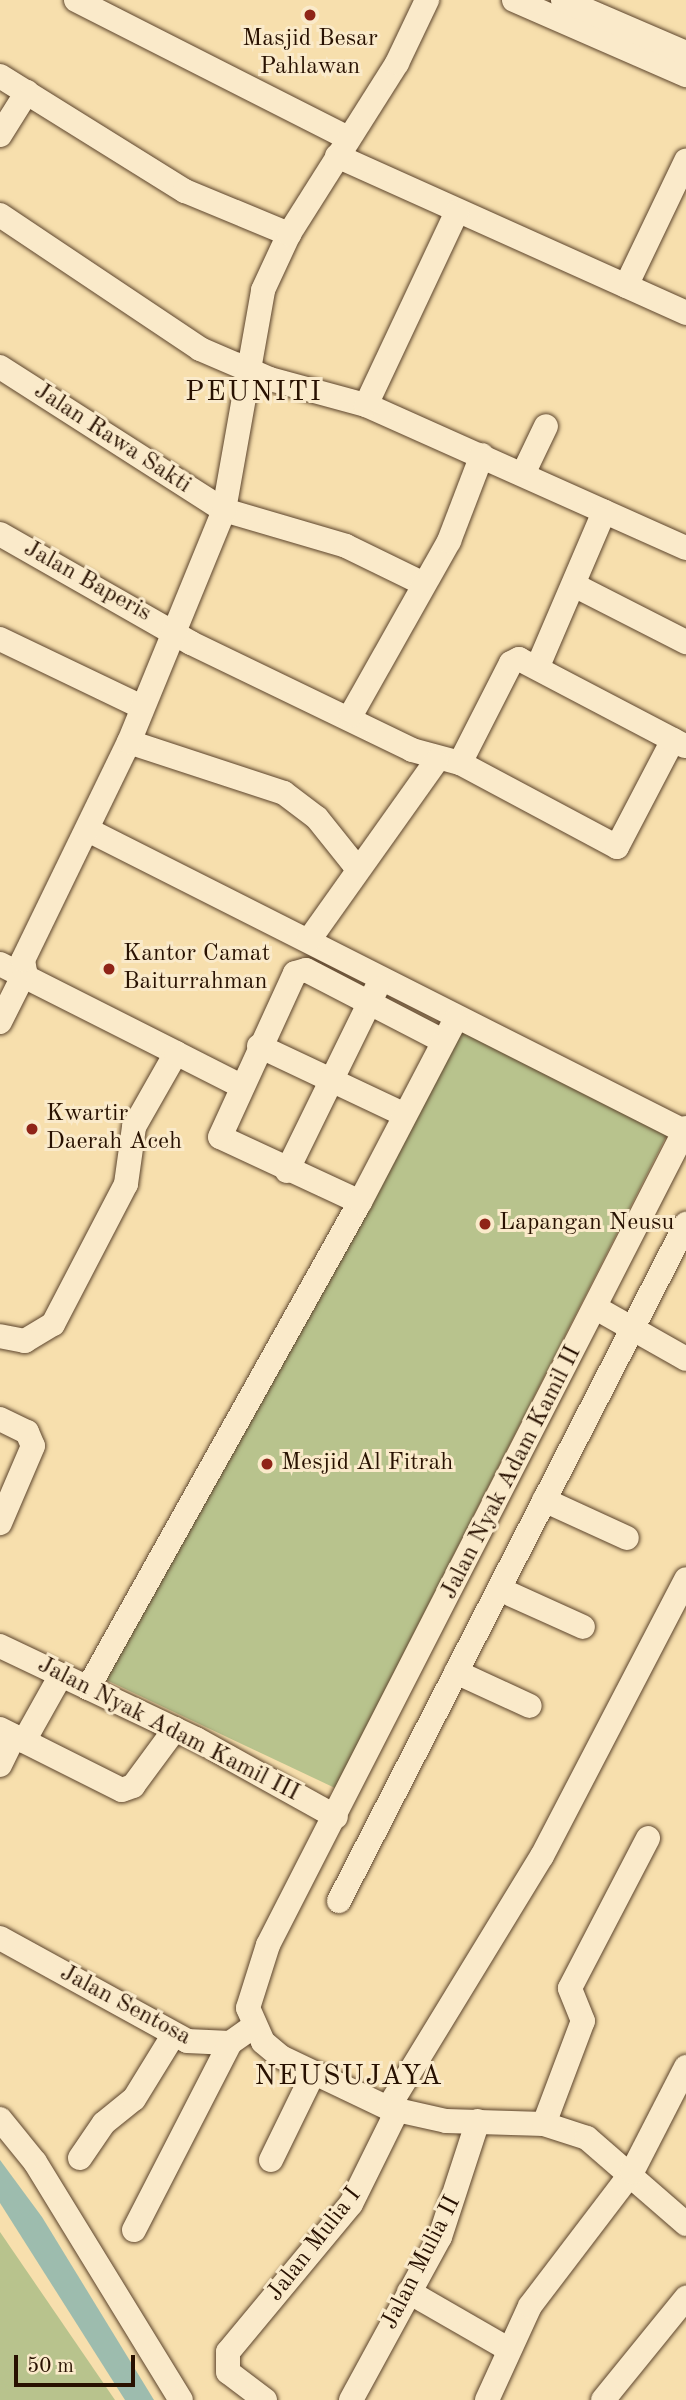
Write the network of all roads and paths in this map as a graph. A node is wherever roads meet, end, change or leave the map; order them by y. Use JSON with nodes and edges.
{"nodes":[{"id":1,"x":76,"y":0,"type":"edge"},
{"id":2,"x":427,"y":0,"type":"edge"},
{"id":3,"x":514,"y":0,"type":"edge"},
{"id":4,"x":563,"y":0,"type":"edge"},
{"id":5,"x":591,"y":23,"type":"junction"},
{"id":6,"x":686,"y":53,"type":"edge"},
{"id":7,"x":686,"y":75,"type":"edge"},
{"id":8,"x":0,"y":76,"type":"edge"},
{"id":9,"x":27,"y":92,"type":"junction"},
{"id":10,"x":0,"y":135,"type":"edge"},
{"id":11,"x":343,"y":147,"type":"junction"},
{"id":12,"x":686,"y":161,"type":"edge"},
{"id":13,"x":457,"y":212,"type":"junction"},
{"id":14,"x":0,"y":215,"type":"edge"},
{"id":15,"x":289,"y":234,"type":"junction"},
{"id":16,"x":626,"y":286,"type":"junction"},
{"id":17,"x":686,"y":313,"type":"edge"},
{"id":18,"x":0,"y":367,"type":"edge"},
{"id":19,"x":248,"y":372,"type":"junction"},
{"id":20,"x":366,"y":405,"type":"junction"},
{"id":21,"x":546,"y":426,"type":"dead end"},
{"id":22,"x":482,"y":456,"type":"junction"},
{"id":23,"x":523,"y":474,"type":"junction"},
{"id":24,"x":224,"y":510,"type":"junction"},
{"id":25,"x":604,"y":512,"type":"junction"},
{"id":26,"x":0,"y":534,"type":"edge"},
{"id":27,"x":686,"y":548,"type":"edge"},
{"id":28,"x":422,"y":583,"type":"junction"},
{"id":29,"x":574,"y":585,"type":"junction"},
{"id":30,"x":174,"y":629,"type":"junction"},
{"id":31,"x":0,"y":639,"type":"edge"},
{"id":32,"x":686,"y":642,"type":"edge"},
{"id":33,"x":538,"y":666,"type":"junction"},
{"id":34,"x":142,"y":707,"type":"junction"},
{"id":35,"x":351,"y":715,"type":"junction"},
{"id":36,"x":129,"y":742,"type":"junction"},
{"id":37,"x":679,"y":743,"type":"edge"},
{"id":38,"x":412,"y":750,"type":"junction"},
{"id":39,"x":448,"y":762,"type":"junction"},
{"id":40,"x":408,"y":793,"type":"junction"},
{"id":41,"x":88,"y":830,"type":"junction"},
{"id":42,"x":357,"y":868,"type":"junction"},
{"id":43,"x":309,"y":940,"type":"junction"},
{"id":44,"x":11,"y":969,"type":"edge"},
{"id":45,"x":381,"y":979,"type":"junction"},
{"id":46,"x":370,"y":1002,"type":"junction"},
{"id":47,"x":0,"y":1022,"type":"edge"},
{"id":48,"x":449,"y":1030,"type":"junction"},
{"id":49,"x":260,"y":1046,"type":"junction"},
{"id":50,"x":176,"y":1053,"type":"junction"},
{"id":51,"x":331,"y":1081,"type":"junction"},
{"id":52,"x":241,"y":1086,"type":"junction"},
{"id":53,"x":403,"y":1114,"type":"junction"},
{"id":54,"x":685,"y":1129,"type":"edge"},
{"id":55,"x":287,"y":1171,"type":"junction"},
{"id":56,"x":360,"y":1202,"type":"junction"},
{"id":57,"x":686,"y":1224,"type":"edge"},
{"id":58,"x":596,"y":1308,"type":"junction"},
{"id":59,"x":634,"y":1329,"type":"junction"},
{"id":60,"x":0,"y":1336,"type":"edge"},
{"id":61,"x":686,"y":1359,"type":"edge"},
{"id":62,"x":0,"y":1419,"type":"edge"},
{"id":63,"x":504,"y":1490,"type":"junction"},
{"id":64,"x":542,"y":1504,"type":"junction"},
{"id":65,"x":0,"y":1523,"type":"edge"},
{"id":66,"x":627,"y":1538,"type":"dead end"},
{"id":67,"x":686,"y":1578,"type":"edge"},
{"id":68,"x":499,"y":1589,"type":"junction"},
{"id":69,"x":583,"y":1627,"type":"dead end"},
{"id":70,"x":0,"y":1646,"type":"edge"},
{"id":71,"x":456,"y":1672,"type":"junction"},
{"id":72,"x":61,"y":1675,"type":"junction"},
{"id":73,"x":88,"y":1688,"type":"junction"},
{"id":74,"x":530,"y":1706,"type":"dead end"},
{"id":75,"x":175,"y":1729,"type":"junction"},
{"id":76,"x":13,"y":1735,"type":"edge"},
{"id":77,"x":0,"y":1765,"type":"edge"},
{"id":78,"x":336,"y":1816,"type":"junction"},
{"id":79,"x":648,"y":1838,"type":"dead end"},
{"id":80,"x":339,"y":1902,"type":"dead end"},
{"id":81,"x":0,"y":1938,"type":"edge"},
{"id":82,"x":253,"y":2027,"type":"junction"},
{"id":83,"x":174,"y":2034,"type":"junction"},
{"id":84,"x":230,"y":2043,"type":"junction"},
{"id":85,"x":686,"y":2067,"type":"edge"},
{"id":86,"x":312,"y":2076,"type":"junction"},
{"id":87,"x":681,"y":2097,"type":"edge"},
{"id":88,"x":392,"y":2110,"type":"junction"},
{"id":89,"x":0,"y":2119,"type":"edge"},
{"id":90,"x":478,"y":2121,"type":"junction"},
{"id":91,"x":544,"y":2124,"type":"junction"},
{"id":92,"x":80,"y":2158,"type":"dead end"},
{"id":93,"x":271,"y":2160,"type":"dead end"},
{"id":94,"x":632,"y":2172,"type":"junction"},
{"id":95,"x":686,"y":2224,"type":"edge"},
{"id":96,"x":134,"y":2230,"type":"dead end"},
{"id":97,"x":409,"y":2292,"type":"junction"},
{"id":98,"x":686,"y":2298,"type":"edge"},
{"id":99,"x":508,"y":2349,"type":"junction"},
{"id":100,"x":181,"y":2400,"type":"edge"},
{"id":101,"x":265,"y":2400,"type":"edge"},
{"id":102,"x":351,"y":2400,"type":"edge"},
{"id":103,"x":487,"y":2400,"type":"edge"},
{"id":104,"x":603,"y":2400,"type":"edge"}],
"edges":[{"from":1,"to":11,"type":"street"},
{"from":2,"to":11,"type":"street"},
{"from":3,"to":5,"type":"street"},
{"from":4,"to":5,"type":"street"},
{"from":5,"to":6,"type":"street"},
{"from":5,"to":7,"type":"street"},
{"from":8,"to":9,"type":"street"},
{"from":9,"to":10,"type":"street"},
{"from":9,"to":15,"type":"street"},
{"from":11,"to":13,"type":"street"},
{"from":11,"to":15,"type":"street"},
{"from":12,"to":16,"type":"street"},
{"from":13,"to":16,"type":"street"},
{"from":13,"to":20,"type":"street"},
{"from":14,"to":19,"type":"street"},
{"from":15,"to":19,"type":"street"},
{"from":16,"to":17,"type":"street"},
{"from":18,"to":24,"type":"street","name":"Jalan Rawa Sakti"},
{"from":19,"to":20,"type":"street"},
{"from":19,"to":24,"type":"street"},
{"from":20,"to":22,"type":"street"},
{"from":21,"to":23,"type":"street"},
{"from":22,"to":23,"type":"street"},
{"from":22,"to":28,"type":"street"},
{"from":23,"to":25,"type":"street"},
{"from":24,"to":28,"type":"street","name":"Jalan Rawa Sakti"},
{"from":24,"to":30,"type":"street"},
{"from":25,"to":27,"type":"street"},
{"from":25,"to":29,"type":"street"},
{"from":26,"to":30,"type":"street","name":"Jalan Baperis"},
{"from":28,"to":35,"type":"street"},
{"from":29,"to":32,"type":"street"},
{"from":29,"to":33,"type":"street"},
{"from":30,"to":34,"type":"street"},
{"from":30,"to":35,"type":"street","name":"Jalan Baperis"},
{"from":31,"to":34,"type":"street"},
{"from":33,"to":37,"type":"street"},
{"from":33,"to":39,"type":"street"},
{"from":34,"to":36,"type":"street"},
{"from":35,"to":38,"type":"street","name":"Jalan Baperis"},
{"from":36,"to":41,"type":"street"},
{"from":36,"to":42,"type":"street"},
{"from":37,"to":39,"type":"street","name":"Jalan Baperis"},
{"from":38,"to":39,"type":"street","name":"Jalan Baperis"},
{"from":38,"to":40,"type":"street"},
{"from":39,"to":40,"type":"street"},
{"from":40,"to":42,"type":"street"},
{"from":41,"to":43,"type":"street"},
{"from":41,"to":44,"type":"street"},
{"from":42,"to":43,"type":"street"},
{"from":43,"to":45,"type":"street"},
{"from":44,"to":47,"type":"street"},
{"from":44,"to":50,"type":"street"},
{"from":45,"to":46,"type":"street"},
{"from":45,"to":48,"type":"street"},
{"from":46,"to":48,"type":"street"},
{"from":46,"to":49,"type":"street"},
{"from":46,"to":51,"type":"street"},
{"from":48,"to":53,"type":"street"},
{"from":48,"to":54,"type":"street"},
{"from":49,"to":51,"type":"street"},
{"from":49,"to":52,"type":"street"},
{"from":50,"to":52,"type":"street"},
{"from":50,"to":60,"type":"street"},
{"from":51,"to":53,"type":"street"},
{"from":51,"to":55,"type":"street"},
{"from":52,"to":55,"type":"street"},
{"from":53,"to":56,"type":"street"},
{"from":54,"to":58,"type":"street","name":"Jalan Nyak Adam Kamil II"},
{"from":55,"to":56,"type":"street"},
{"from":56,"to":73,"type":"street"},
{"from":57,"to":59,"type":"street"},
{"from":58,"to":59,"type":"street"},
{"from":58,"to":63,"type":"street","name":"Jalan Nyak Adam Kamil II"},
{"from":59,"to":61,"type":"street"},
{"from":59,"to":64,"type":"street"},
{"from":62,"to":65,"type":"street"},
{"from":63,"to":64,"type":"street"},
{"from":63,"to":78,"type":"street","name":"Jalan Nyak Adam Kamil II"},
{"from":64,"to":66,"type":"street"},
{"from":64,"to":68,"type":"street"},
{"from":67,"to":88,"type":"street","name":"Jalan Mulia I"},
{"from":68,"to":69,"type":"street"},
{"from":68,"to":71,"type":"street"},
{"from":70,"to":72,"type":"street","name":"Jalan Nyak Adam Kamil III"},
{"from":71,"to":74,"type":"street"},
{"from":71,"to":80,"type":"street"},
{"from":72,"to":73,"type":"street","name":"Jalan Nyak Adam Kamil III"},
{"from":72,"to":76,"type":"street"},
{"from":73,"to":75,"type":"street","name":"Jalan Nyak Adam Kamil III"},
{"from":75,"to":76,"type":"street"},
{"from":75,"to":78,"type":"street","name":"Jalan Nyak Adam Kamil III"},
{"from":76,"to":77,"type":"street"},
{"from":78,"to":82,"type":"street","name":"Jalan Nyak Adam Kamil II"},
{"from":79,"to":91,"type":"street"},
{"from":81,"to":83,"type":"street","name":"Jalan Sentosa"},
{"from":82,"to":84,"type":"street"},
{"from":82,"to":86,"type":"street"},
{"from":83,"to":84,"type":"street","name":"Jalan Sentosa"},
{"from":83,"to":92,"type":"street"},
{"from":84,"to":96,"type":"street"},
{"from":85,"to":87,"type":"street"},
{"from":86,"to":88,"type":"street"},
{"from":86,"to":93,"type":"street"},
{"from":87,"to":94,"type":"street"},
{"from":88,"to":90,"type":"street"},
{"from":88,"to":101,"type":"street","name":"Jalan Mulia I"},
{"from":89,"to":100,"type":"street"},
{"from":90,"to":91,"type":"street"},
{"from":90,"to":97,"type":"street","name":"Jalan Mulia II"},
{"from":91,"to":94,"type":"street"},
{"from":94,"to":95,"type":"street"},
{"from":94,"to":99,"type":"street"},
{"from":97,"to":99,"type":"street"},
{"from":97,"to":102,"type":"street","name":"Jalan Mulia II"},
{"from":98,"to":104,"type":"street"},
{"from":99,"to":103,"type":"street"}]}
